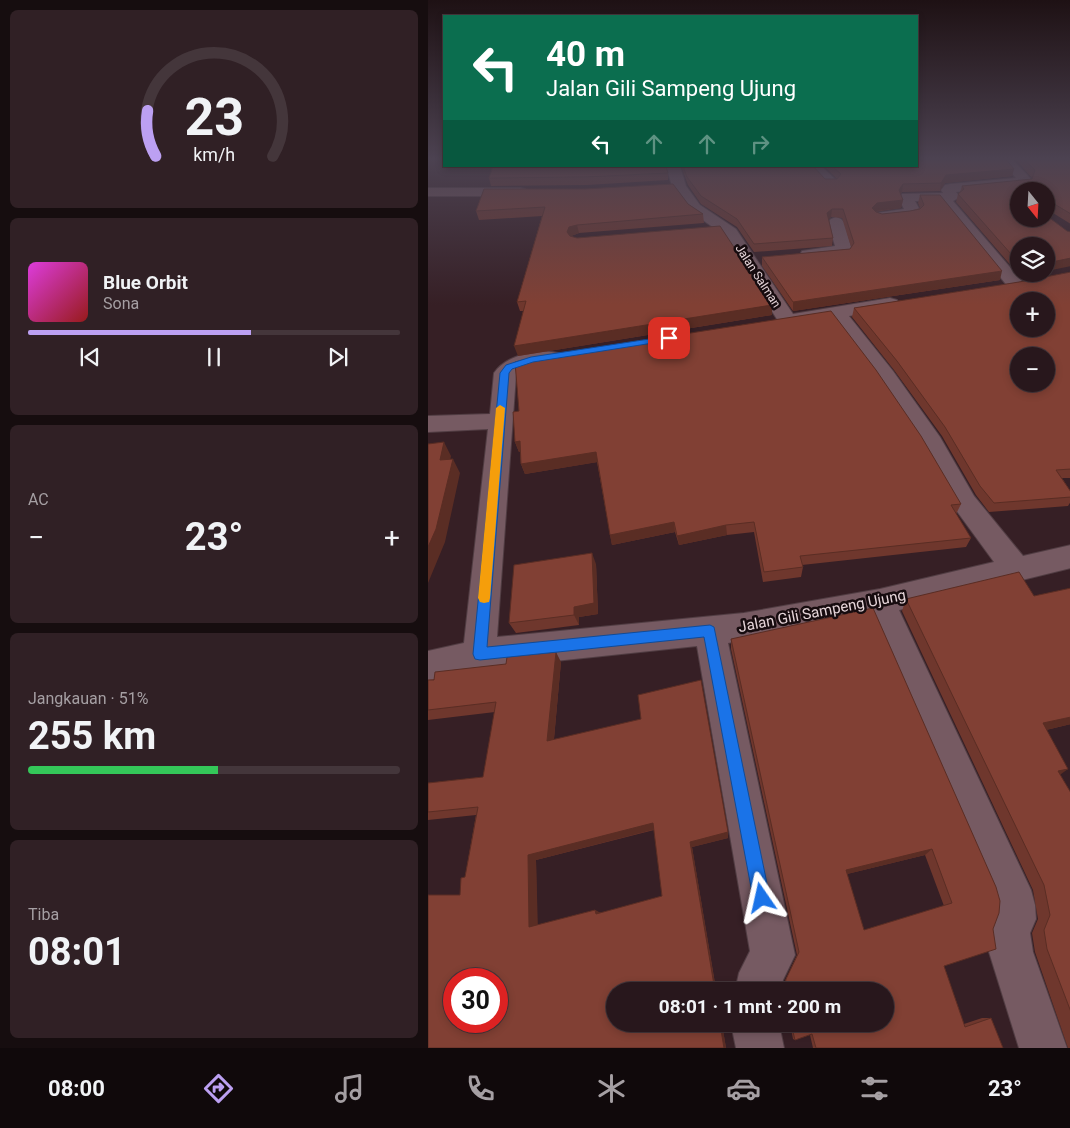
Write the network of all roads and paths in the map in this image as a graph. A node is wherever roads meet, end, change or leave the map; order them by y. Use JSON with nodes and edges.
{"nodes":[{"id":1,"x":694,"y":207,"type":"edge"},
{"id":2,"x":910,"y":207,"type":"edge"},
{"id":3,"x":952,"y":207,"type":"edge"},
{"id":4,"x":881,"y":216,"type":"edge"},
{"id":5,"x":836,"y":222,"type":"edge"},
{"id":6,"x":723,"y":228,"type":"junction"},
{"id":7,"x":704,"y":230,"type":"edge"},
{"id":8,"x":794,"y":256,"type":"edge"},
{"id":9,"x":766,"y":258,"type":"edge"},
{"id":10,"x":747,"y":260,"type":"junction"},
{"id":11,"x":987,"y":288,"type":"edge"},
{"id":12,"x":912,"y":300,"type":"edge"},
{"id":13,"x":836,"y":312,"type":"junction"},
{"id":14,"x":570,"y":354,"type":"edge"},
{"id":15,"x":499,"y":421,"type":"junction"},
{"id":16,"x":428,"y":424,"type":"edge"},
{"id":17,"x":1070,"y":556,"type":"edge"},
{"id":18,"x":1016,"y":569,"type":"junction"},
{"id":19,"x":880,"y":602,"type":"junction"},
{"id":20,"x":710,"y":631,"type":"junction"},
{"id":21,"x":480,"y":654,"type":"junction"},
{"id":22,"x":428,"y":666,"type":"edge"},
{"id":23,"x":760,"y":982,"type":"edge"},
{"id":24,"x":757,"y":1032,"type":"edge"},
{"id":25,"x":760,"y":1048,"type":"edge"},
{"id":26,"x":1043,"y":1048,"type":"edge"}],
"edges":[{"from":1,"to":6,"type":"street","name":"Jalan Salman"},
{"from":2,"to":4,"type":"street"},
{"from":3,"to":11,"type":"street"},
{"from":5,"to":8,"type":"street"},
{"from":6,"to":7,"type":"street"},
{"from":6,"to":10,"type":"street","name":"Jalan Salman"},
{"from":9,"to":10,"type":"street"},
{"from":10,"to":13,"type":"street","name":"Jalan Salman"},
{"from":12,"to":13,"type":"street"},
{"from":13,"to":18,"type":"street"},
{"from":14,"to":15,"type":"street"},
{"from":15,"to":16,"type":"street"},
{"from":15,"to":21,"type":"street"},
{"from":17,"to":18,"type":"street","name":"Jalan Gili Sampeng Ujung"},
{"from":18,"to":19,"type":"street","name":"Jalan Gili Sampeng Ujung"},
{"from":19,"to":20,"type":"street","name":"Jalan Gili Sampeng Ujung"},
{"from":19,"to":26,"type":"street"},
{"from":20,"to":21,"type":"street","name":"Jalan Gili Sampeng Ujung"},
{"from":20,"to":23,"type":"street"},
{"from":21,"to":22,"type":"street","name":"Jalan Gili Sampeng Ujung"},
{"from":24,"to":25,"type":"street"}]}
